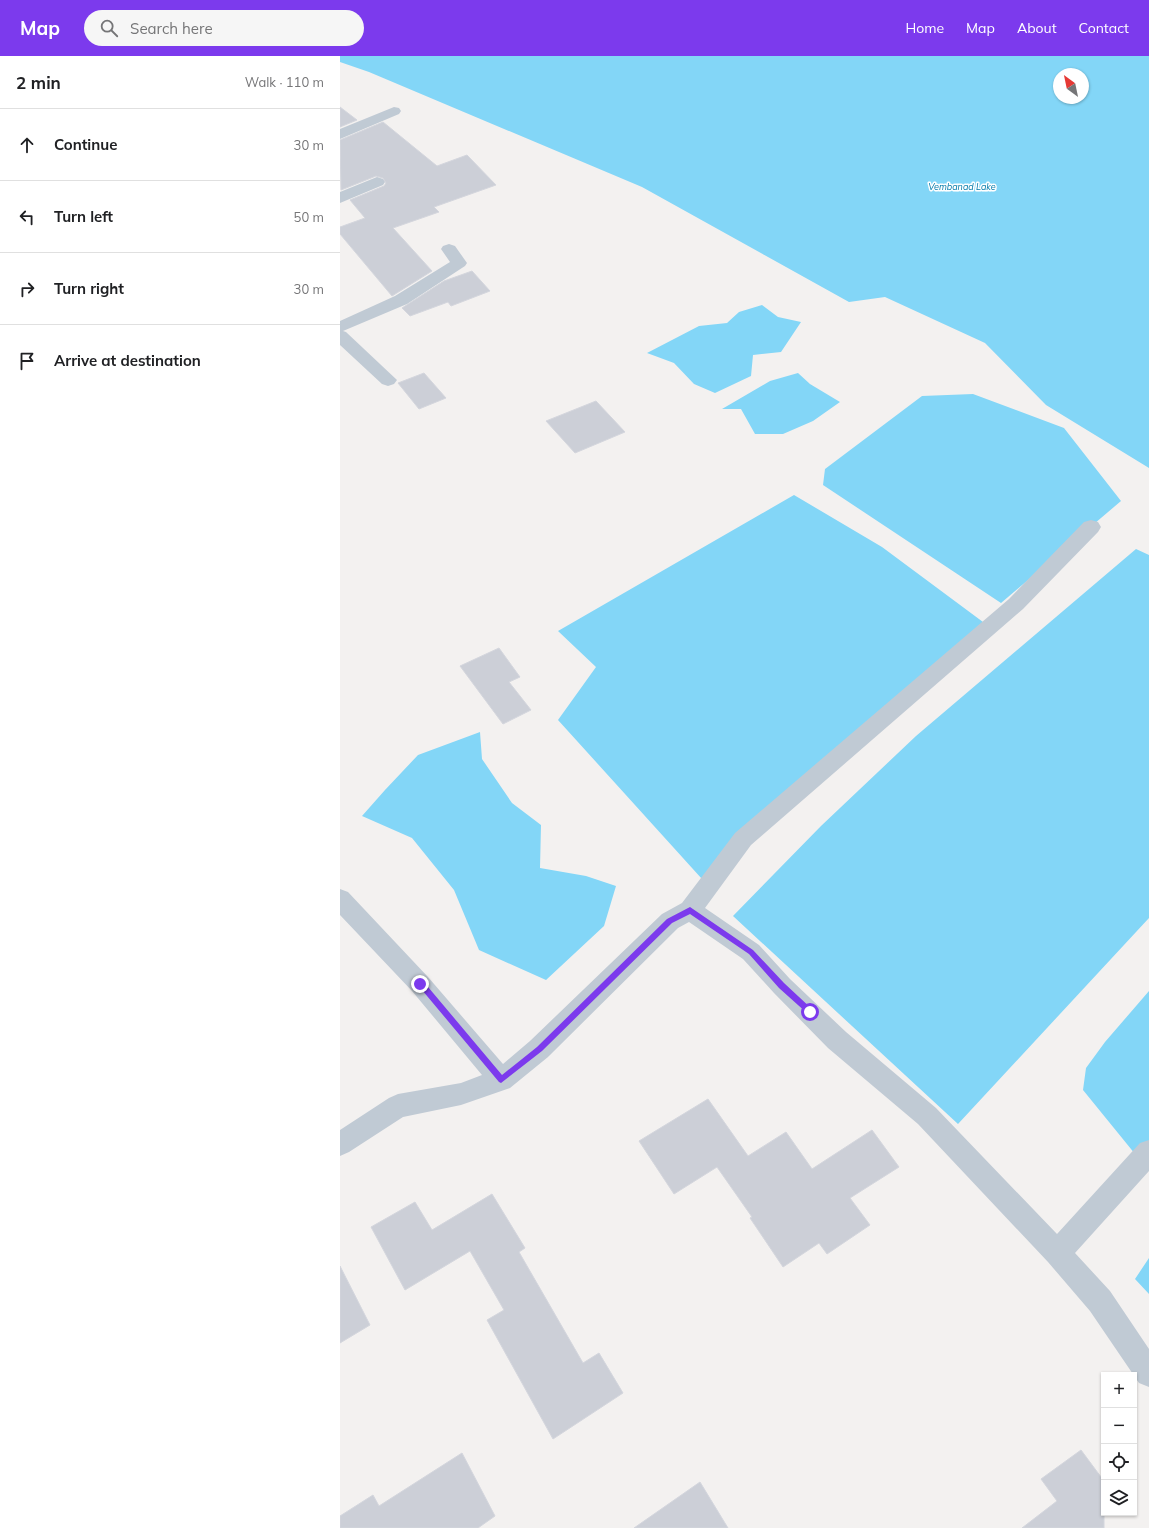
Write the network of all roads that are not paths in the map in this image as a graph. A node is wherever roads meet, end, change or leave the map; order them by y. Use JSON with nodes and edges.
{"nodes":[{"id":1,"x":394,"y":111,"type":"dead end"},
{"id":2,"x":340,"y":134,"type":"edge"},
{"id":3,"x":377,"y":182,"type":"dead end"},
{"id":4,"x":340,"y":198,"type":"edge"},
{"id":5,"x":449,"y":250,"type":"dead end"},
{"id":6,"x":340,"y":327,"type":"edge"},
{"id":7,"x":340,"y":336,"type":"edge"},
{"id":8,"x":388,"y":380,"type":"dead end"},
{"id":9,"x":1091,"y":527,"type":"dead end"},
{"id":10,"x":340,"y":899,"type":"edge"},
{"id":11,"x":690,"y":910,"type":"junction"},
{"id":12,"x":501,"y":1080,"type":"junction"},
{"id":13,"x":340,"y":1144,"type":"edge"},
{"id":14,"x":1149,"y":1152,"type":"edge"},
{"id":15,"x":1057,"y":1253,"type":"junction"},
{"id":16,"x":1149,"y":1373,"type":"edge"}],
"edges":[{"from":1,"to":2,"type":"street"},
{"from":3,"to":4,"type":"street"},
{"from":5,"to":6,"type":"street"},
{"from":7,"to":8,"type":"street"},
{"from":9,"to":11,"type":"street"},
{"from":10,"to":12,"type":"street"},
{"from":11,"to":12,"type":"street"},
{"from":11,"to":15,"type":"street"},
{"from":12,"to":13,"type":"street"},
{"from":14,"to":15,"type":"street"},
{"from":15,"to":16,"type":"street"}]}
